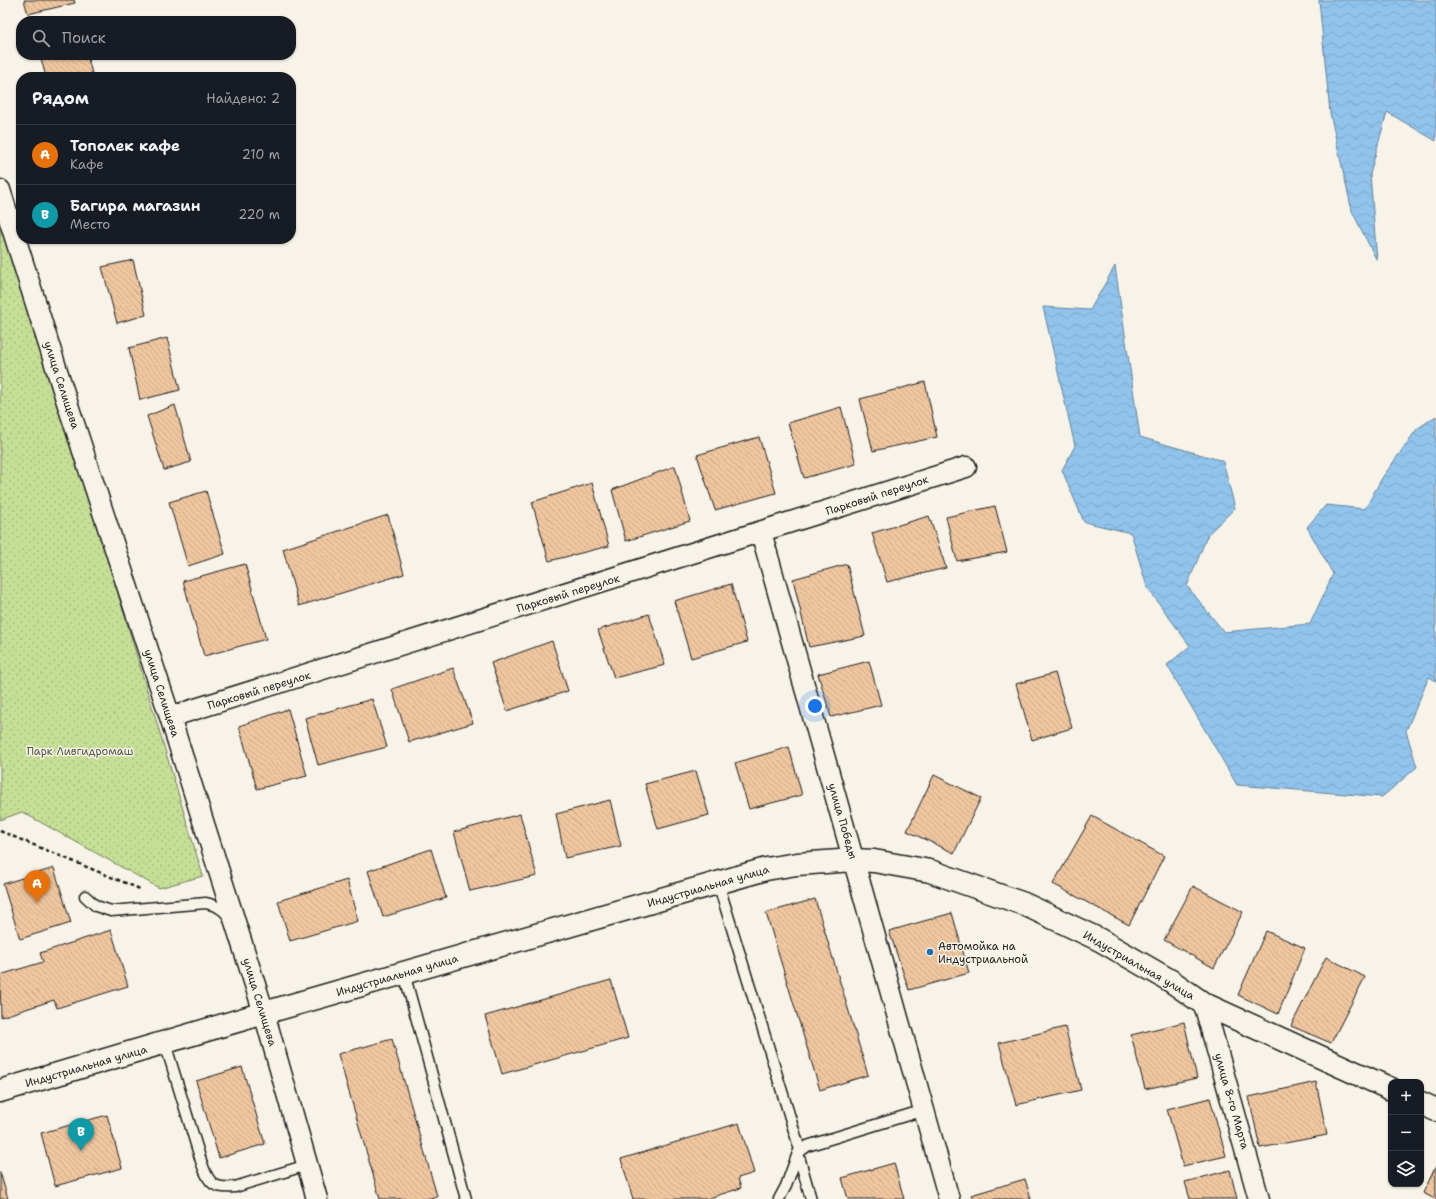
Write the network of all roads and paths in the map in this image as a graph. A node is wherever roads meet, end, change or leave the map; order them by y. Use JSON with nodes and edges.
{"nodes":[{"id":1,"x":0,"y":190,"type":"edge"},
{"id":2,"x":16,"y":241,"type":"edge"},
{"id":3,"x":17,"y":244,"type":"edge"},
{"id":4,"x":966,"y":467,"type":"dead end"},
{"id":5,"x":762,"y":532,"type":"junction"},
{"id":6,"x":170,"y":718,"type":"junction"},
{"id":7,"x":0,"y":831,"type":"edge"},
{"id":8,"x":854,"y":860,"type":"junction"},
{"id":9,"x":718,"y":883,"type":"junction"},
{"id":10,"x":144,"y":891,"type":"dead end"},
{"id":11,"x":84,"y":896,"type":"dead end"},
{"id":12,"x":236,"y":927,"type":"junction"},
{"id":13,"x":404,"y":973,"type":"junction"},
{"id":14,"x":1204,"y":1004,"type":"junction"},
{"id":15,"x":264,"y":1013,"type":"junction"},
{"id":16,"x":164,"y":1042,"type":"junction"},
{"id":17,"x":1388,"y":1088,"type":"edge"},
{"id":18,"x":0,"y":1091,"type":"edge"},
{"id":19,"x":1424,"y":1104,"type":"edge"},
{"id":20,"x":924,"y":1110,"type":"junction"},
{"id":21,"x":1436,"y":1110,"type":"edge"},
{"id":22,"x":799,"y":1152,"type":"junction"},
{"id":23,"x":307,"y":1165,"type":"junction"},
{"id":24,"x":317,"y":1199,"type":"edge"},
{"id":25,"x":466,"y":1199,"type":"edge"},
{"id":26,"x":779,"y":1199,"type":"edge"},
{"id":27,"x":811,"y":1199,"type":"edge"},
{"id":28,"x":949,"y":1199,"type":"edge"},
{"id":29,"x":1259,"y":1199,"type":"edge"}],
"edges":[{"from":1,"to":2,"type":"street","name":"улица Селищева"},
{"from":3,"to":6,"type":"street","name":"улица Селищева"},
{"from":4,"to":5,"type":"street","name":"Парковый переулок"},
{"from":5,"to":6,"type":"street","name":"Парковый переулок"},
{"from":5,"to":8,"type":"street","name":"улица Победы"},
{"from":6,"to":12,"type":"street","name":"улица Селищева"},
{"from":7,"to":10,"type":"path"},
{"from":8,"to":9,"type":"street","name":"Индустриальная улица"},
{"from":8,"to":14,"type":"street","name":"Индустриальная улица"},
{"from":8,"to":20,"type":"street","name":"улица Победы"},
{"from":9,"to":13,"type":"street","name":"Индустриальная улица"},
{"from":9,"to":22,"type":"lane"},
{"from":11,"to":12,"type":"lane"},
{"from":12,"to":15,"type":"street","name":"улица Селищева"},
{"from":13,"to":15,"type":"street","name":"Индустриальная улица"},
{"from":13,"to":25,"type":"lane"},
{"from":14,"to":17,"type":"street","name":"Индустриальная улица"},
{"from":14,"to":29,"type":"street","name":"улица 8-го Марта"},
{"from":15,"to":16,"type":"street","name":"Индустриальная улица"},
{"from":15,"to":23,"type":"street","name":"улица Селищева"},
{"from":16,"to":18,"type":"street","name":"Индустриальная улица"},
{"from":16,"to":23,"type":"lane"},
{"from":19,"to":21,"type":"street"},
{"from":20,"to":22,"type":"lane"},
{"from":20,"to":28,"type":"street","name":"улица Победы"},
{"from":22,"to":26,"type":"lane"},
{"from":22,"to":27,"type":"lane"},
{"from":23,"to":24,"type":"street","name":"улица Селищева"}]}
